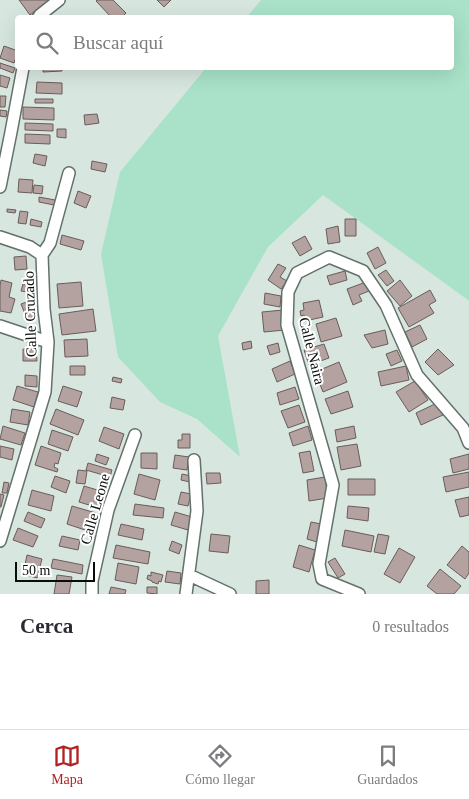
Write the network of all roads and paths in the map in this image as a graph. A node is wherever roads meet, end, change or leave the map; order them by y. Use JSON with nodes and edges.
{"nodes":[{"id":1,"x":59,"y":0,"type":"edge"},
{"id":2,"x":40,"y":15,"type":"edge"},
{"id":3,"x":22,"y":70,"type":"edge"},
{"id":4,"x":6,"y":131,"type":"edge"},
{"id":5,"x":69,"y":173,"type":"dead end"},
{"id":6,"x":0,"y":187,"type":"edge"},
{"id":7,"x":0,"y":237,"type":"edge"},
{"id":8,"x":42,"y":255,"type":"junction"},
{"id":9,"x":0,"y":326,"type":"edge"},
{"id":10,"x":48,"y":342,"type":"junction"},
{"id":11,"x":135,"y":435,"type":"dead end"},
{"id":12,"x":469,"y":442,"type":"edge"},
{"id":13,"x":194,"y":460,"type":"dead end"},
{"id":14,"x":0,"y":541,"type":"edge"},
{"id":15,"x":189,"y":574,"type":"junction"},
{"id":16,"x":92,"y":594,"type":"edge"},
{"id":17,"x":186,"y":594,"type":"edge"},
{"id":18,"x":230,"y":594,"type":"edge"},
{"id":19,"x":359,"y":594,"type":"edge"}],
"edges":[{"from":1,"to":2,"type":"street"},
{"from":3,"to":4,"type":"street"},
{"from":4,"to":6,"type":"street"},
{"from":5,"to":8,"type":"street","name":"Calle Cruzado"},
{"from":7,"to":8,"type":"street"},
{"from":8,"to":10,"type":"street","name":"Calle Cruzado"},
{"from":9,"to":10,"type":"street"},
{"from":10,"to":14,"type":"street","name":"Calle Cruzado"},
{"from":11,"to":16,"type":"street","name":"Calle Leone"},
{"from":12,"to":19,"type":"street","name":"Calle Naira"},
{"from":13,"to":15,"type":"street"},
{"from":15,"to":17,"type":"street"},
{"from":15,"to":18,"type":"street"}]}
